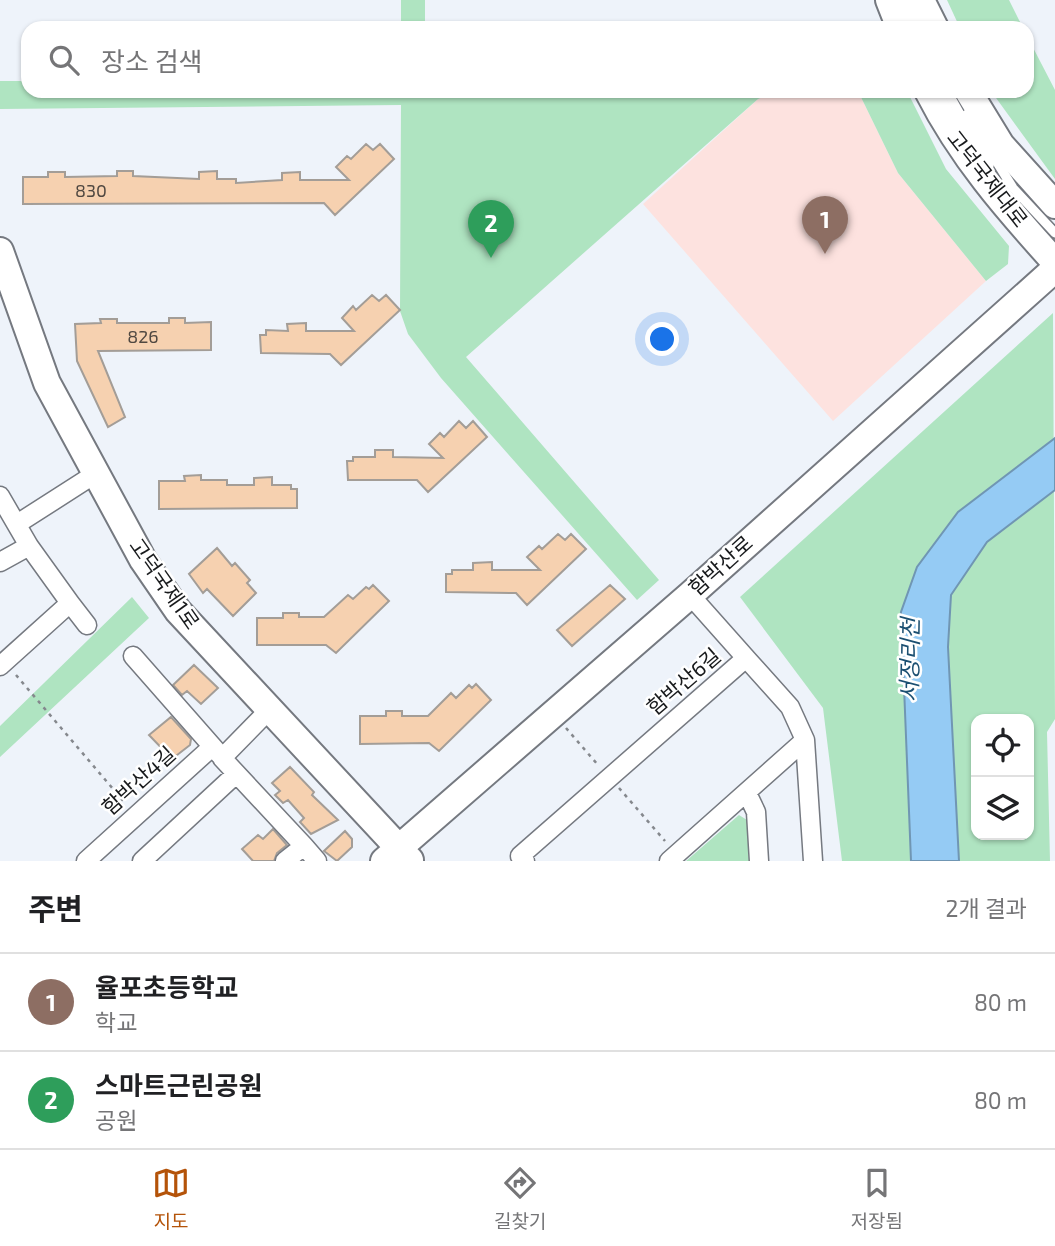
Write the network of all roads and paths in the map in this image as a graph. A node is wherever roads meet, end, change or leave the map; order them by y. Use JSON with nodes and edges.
{"nodes":[{"id":1,"x":890,"y":0,"type":"edge"},
{"id":2,"x":906,"y":0,"type":"edge"},
{"id":3,"x":912,"y":0,"type":"edge"},
{"id":4,"x":921,"y":0,"type":"edge"},
{"id":5,"x":898,"y":21,"type":"edge"},
{"id":6,"x":915,"y":21,"type":"edge"},
{"id":7,"x":922,"y":21,"type":"edge"},
{"id":8,"x":931,"y":21,"type":"edge"},
{"id":9,"x":932,"y":98,"type":"edge"},
{"id":10,"x":951,"y":98,"type":"edge"},
{"id":11,"x":958,"y":98,"type":"edge"},
{"id":12,"x":972,"y":98,"type":"edge"},
{"id":13,"x":986,"y":120,"type":"junction"},
{"id":14,"x":1013,"y":188,"type":"junction"},
{"id":15,"x":1055,"y":205,"type":"edge"},
{"id":16,"x":1055,"y":233,"type":"edge"},
{"id":17,"x":1055,"y":249,"type":"edge"},
{"id":18,"x":0,"y":251,"type":"edge"},
{"id":19,"x":1055,"y":262,"type":"edge"},
{"id":20,"x":1055,"y":269,"type":"edge"},
{"id":21,"x":95,"y":474,"type":"junction"},
{"id":22,"x":2,"y":506,"type":"edge"},
{"id":23,"x":16,"y":524,"type":"junction"},
{"id":24,"x":29,"y":546,"type":"junction"},
{"id":25,"x":0,"y":562,"type":"edge"},
{"id":26,"x":690,"y":595,"type":"junction"},
{"id":27,"x":70,"y":603,"type":"junction"},
{"id":28,"x":87,"y":625,"type":"dead end"},
{"id":29,"x":133,"y":656,"type":"dead end"},
{"id":30,"x":746,"y":658,"type":"junction"},
{"id":31,"x":0,"y":666,"type":"edge"},
{"id":32,"x":25,"y":688,"type":"dead end"},
{"id":33,"x":270,"y":709,"type":"junction"},
{"id":34,"x":805,"y":740,"type":"junction"},
{"id":35,"x":217,"y":752,"type":"junction"},
{"id":36,"x":236,"y":774,"type":"junction"},
{"id":37,"x":747,"y":793,"type":"junction"},
{"id":38,"x":135,"y":815,"type":"junction"},
{"id":39,"x":304,"y":846,"type":"junction"},
{"id":40,"x":398,"y":857,"type":"edge"},
{"id":41,"x":520,"y":859,"type":"edge"},
{"id":42,"x":86,"y":861,"type":"edge"},
{"id":43,"x":142,"y":861,"type":"edge"},
{"id":44,"x":285,"y":861,"type":"edge"},
{"id":45,"x":317,"y":861,"type":"edge"},
{"id":46,"x":669,"y":861,"type":"edge"},
{"id":47,"x":759,"y":861,"type":"edge"},
{"id":48,"x":813,"y":861,"type":"edge"}],
"edges":[{"from":1,"to":5,"type":"street"},
{"from":2,"to":6,"type":"lane"},
{"from":3,"to":7,"type":"lane"},
{"from":4,"to":8,"type":"street"},
{"from":9,"to":19,"type":"street","name":"고덕국제대로"},
{"from":10,"to":17,"type":"lane"},
{"from":11,"to":14,"type":"lane"},
{"from":12,"to":13,"type":"street","name":"고덕국제대로"},
{"from":13,"to":14,"type":"lane"},
{"from":13,"to":15,"type":"street","name":"고덕국제대로"},
{"from":14,"to":16,"type":"lane"},
{"from":18,"to":21,"type":"street","name":"고덕국제1로"},
{"from":20,"to":26,"type":"street","name":"함박산로"},
{"from":21,"to":23,"type":"street"},
{"from":21,"to":33,"type":"street","name":"고덕국제1로"},
{"from":22,"to":23,"type":"street"},
{"from":23,"to":24,"type":"street"},
{"from":24,"to":25,"type":"street"},
{"from":24,"to":27,"type":"street"},
{"from":26,"to":30,"type":"street"},
{"from":26,"to":40,"type":"street","name":"함박산로"},
{"from":27,"to":28,"type":"street"},
{"from":27,"to":31,"type":"street"},
{"from":29,"to":35,"type":"street"},
{"from":30,"to":34,"type":"street","name":"함박산6길"},
{"from":30,"to":41,"type":"street","name":"함박산6길"},
{"from":32,"to":38,"type":"path"},
{"from":33,"to":35,"type":"street","name":"함박산4길"},
{"from":33,"to":40,"type":"street","name":"고덕국제1로"},
{"from":34,"to":37,"type":"street"},
{"from":34,"to":48,"type":"street","name":"함박산6길"},
{"from":35,"to":36,"type":"street"},
{"from":35,"to":38,"type":"street","name":"함박산4길"},
{"from":36,"to":39,"type":"street"},
{"from":36,"to":43,"type":"street"},
{"from":37,"to":46,"type":"street"},
{"from":37,"to":47,"type":"street"},
{"from":38,"to":42,"type":"street","name":"함박산4길"},
{"from":39,"to":44,"type":"street"},
{"from":39,"to":45,"type":"street"}]}
